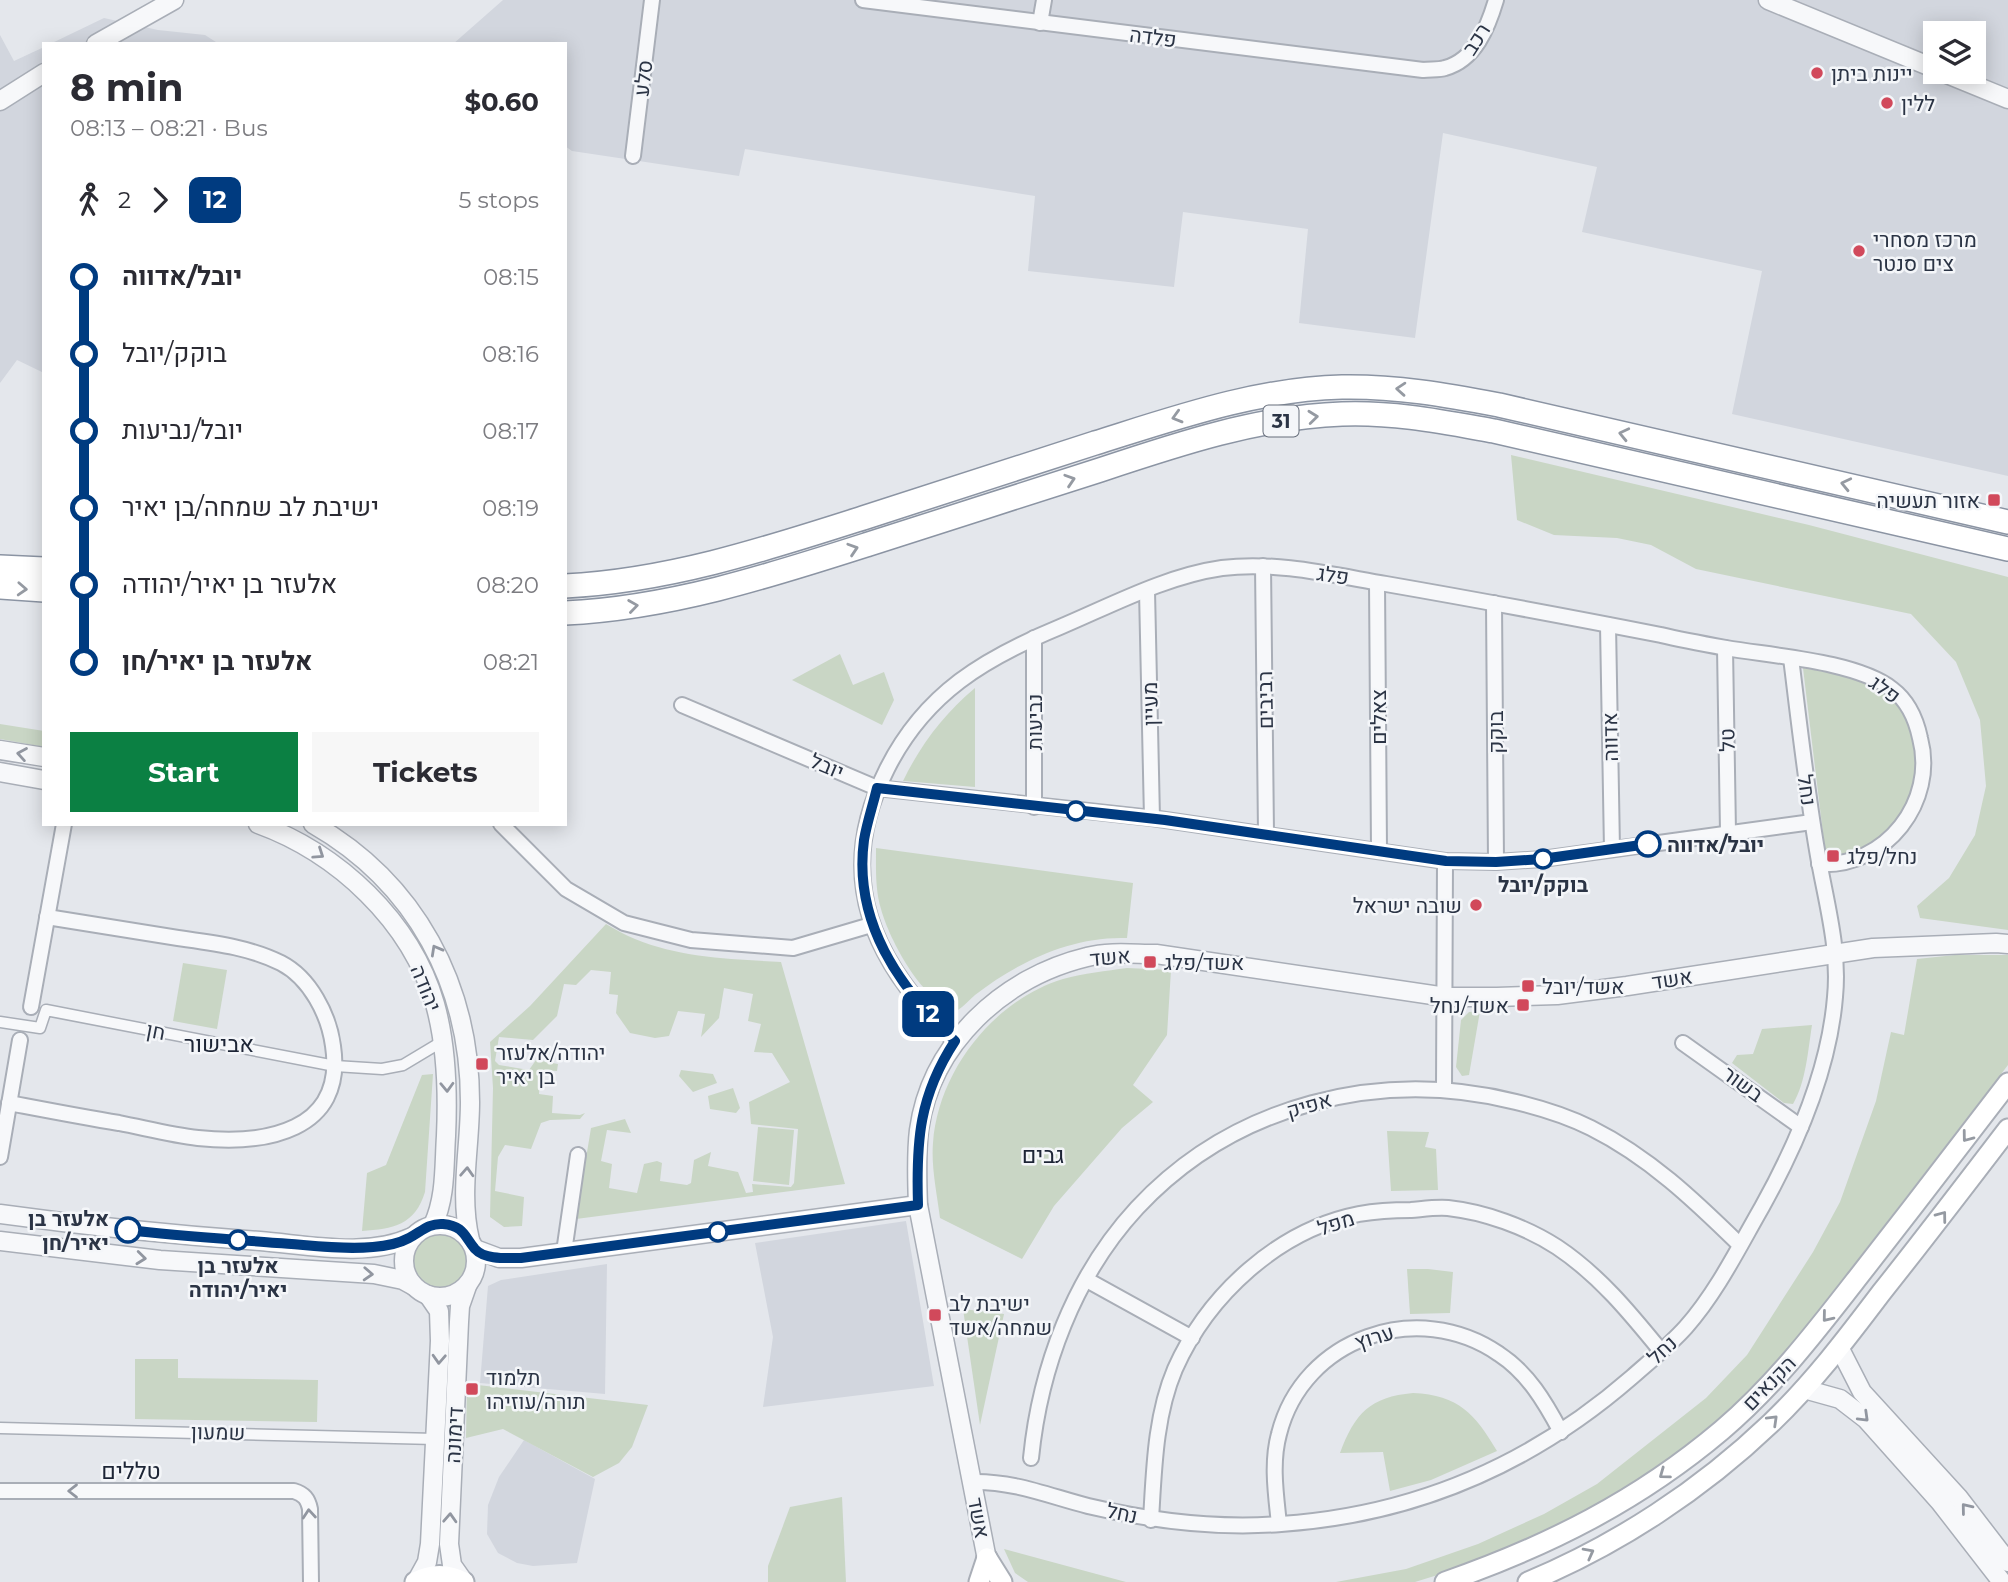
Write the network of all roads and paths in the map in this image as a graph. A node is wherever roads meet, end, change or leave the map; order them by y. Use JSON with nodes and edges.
{"nodes":[{"id":1,"x":174,"y":0,"type":"edge"},
{"id":2,"x":652,"y":0,"type":"edge"},
{"id":3,"x":863,"y":0,"type":"edge"},
{"id":4,"x":1044,"y":0,"type":"edge"},
{"id":5,"x":1496,"y":0,"type":"edge"},
{"id":6,"x":1799,"y":0,"type":"edge"},
{"id":7,"x":1777,"y":2,"type":"edge"},
{"id":8,"x":961,"y":6,"type":"edge"},
{"id":9,"x":1040,"y":23,"type":"junction"},
{"id":10,"x":100,"y":42,"type":"edge"},
{"id":11,"x":1923,"y":51,"type":"edge"},
{"id":12,"x":1923,"y":64,"type":"edge"},
{"id":13,"x":1444,"y":69,"type":"joint"},
{"id":14,"x":42,"y":74,"type":"edge"},
{"id":15,"x":1986,"y":77,"type":"edge"},
{"id":16,"x":1971,"y":84,"type":"edge"},
{"id":17,"x":2008,"y":86,"type":"edge"},
{"id":18,"x":0,"y":99,"type":"edge"},
{"id":19,"x":2008,"y":99,"type":"edge"},
{"id":20,"x":634,"y":156,"type":"dead end"},
{"id":21,"x":2008,"y":522,"type":"edge"},
{"id":22,"x":2008,"y":549,"type":"edge"},
{"id":23,"x":1263,"y":566,"type":"junction"},
{"id":24,"x":0,"y":567,"type":"edge"},
{"id":25,"x":42,"y":569,"type":"edge"},
{"id":26,"x":1377,"y":583,"type":"junction"},
{"id":27,"x":567,"y":586,"type":"edge"},
{"id":28,"x":0,"y":587,"type":"edge"},
{"id":29,"x":42,"y":590,"type":"edge"},
{"id":30,"x":1147,"y":591,"type":"junction"},
{"id":31,"x":1494,"y":603,"type":"junction"},
{"id":32,"x":567,"y":613,"type":"edge"},
{"id":33,"x":1608,"y":625,"type":"junction"},
{"id":34,"x":1034,"y":638,"type":"junction"},
{"id":35,"x":1725,"y":648,"type":"junction"},
{"id":36,"x":1791,"y":658,"type":"junction"},
{"id":37,"x":682,"y":705,"type":"dead end"},
{"id":38,"x":0,"y":750,"type":"edge"},
{"id":39,"x":42,"y":757,"type":"edge"},
{"id":40,"x":0,"y":772,"type":"edge"},
{"id":41,"x":42,"y":780,"type":"edge"},
{"id":42,"x":877,"y":788,"type":"junction"},
{"id":43,"x":1034,"y":807,"type":"junction"},
{"id":44,"x":1152,"y":818,"type":"junction"},
{"id":45,"x":1812,"y":822,"type":"junction"},
{"id":46,"x":64,"y":826,"type":"edge"},
{"id":47,"x":263,"y":826,"type":"edge"},
{"id":48,"x":316,"y":826,"type":"edge"},
{"id":49,"x":502,"y":826,"type":"edge"},
{"id":50,"x":1728,"y":832,"type":"junction"},
{"id":51,"x":1266,"y":833,"type":"junction"},
{"id":52,"x":1612,"y":849,"type":"junction"},
{"id":53,"x":1379,"y":850,"type":"junction"},
{"id":54,"x":1446,"y":861,"type":"junction"},
{"id":55,"x":1496,"y":862,"type":"junction"},
{"id":56,"x":1819,"y":864,"type":"junction"},
{"id":57,"x":47,"y":917,"type":"junction"},
{"id":58,"x":872,"y":925,"type":"junction"},
{"id":59,"x":2008,"y":944,"type":"edge"},
{"id":60,"x":1836,"y":953,"type":"junction"},
{"id":61,"x":1446,"y":997,"type":"junction"},
{"id":62,"x":31,"y":1007,"type":"dead end"},
{"id":63,"x":0,"y":1022,"type":"edge"},
{"id":64,"x":20,"y":1040,"type":"dead end"},
{"id":65,"x":443,"y":1041,"type":"junction"},
{"id":66,"x":955,"y":1041,"type":"junction"},
{"id":67,"x":1683,"y":1042,"type":"dead end"},
{"id":68,"x":335,"y":1066,"type":"junction"},
{"id":69,"x":2008,"y":1083,"type":"edge"},
{"id":70,"x":1444,"y":1089,"type":"junction"},
{"id":71,"x":9,"y":1103,"type":"junction"},
{"id":72,"x":1801,"y":1127,"type":"junction"},
{"id":73,"x":2008,"y":1129,"type":"edge"},
{"id":74,"x":578,"y":1155,"type":"dead end"},
{"id":75,"x":0,"y":1157,"type":"edge"},
{"id":76,"x":918,"y":1205,"type":"junction"},
{"id":77,"x":0,"y":1214,"type":"edge"},
{"id":78,"x":433,"y":1225,"type":"junction"},
{"id":79,"x":412,"y":1237,"type":"junction"},
{"id":80,"x":1,"y":1239,"type":"edge"},
{"id":81,"x":473,"y":1244,"type":"junction"},
{"id":82,"x":1740,"y":1245,"type":"junction"},
{"id":83,"x":564,"y":1252,"type":"junction"},
{"id":84,"x":521,"y":1258,"type":"junction"},
{"id":85,"x":471,"y":1280,"type":"junction"},
{"id":86,"x":1087,"y":1280,"type":"junction"},
{"id":87,"x":421,"y":1290,"type":"junction"},
{"id":88,"x":1192,"y":1338,"type":"junction"},
{"id":89,"x":1839,"y":1347,"type":"junction"},
{"id":90,"x":1661,"y":1352,"type":"junction"},
{"id":91,"x":1804,"y":1389,"type":"junction"},
{"id":92,"x":0,"y":1428,"type":"edge"},
{"id":93,"x":1561,"y":1432,"type":"junction"},
{"id":94,"x":435,"y":1439,"type":"junction"},
{"id":95,"x":1031,"y":1458,"type":"dead end"},
{"id":96,"x":972,"y":1482,"type":"junction"},
{"id":97,"x":0,"y":1491,"type":"edge"},
{"id":98,"x":1151,"y":1520,"type":"junction"},
{"id":99,"x":1279,"y":1524,"type":"junction"},
{"id":100,"x":987,"y":1558,"type":"junction"},
{"id":101,"x":2008,"y":1562,"type":"edge"},
{"id":102,"x":311,"y":1582,"type":"edge"},
{"id":103,"x":415,"y":1582,"type":"edge"},
{"id":104,"x":464,"y":1582,"type":"edge"},
{"id":105,"x":979,"y":1582,"type":"edge"},
{"id":106,"x":992,"y":1582,"type":"edge"},
{"id":107,"x":1002,"y":1582,"type":"edge"},
{"id":108,"x":1445,"y":1582,"type":"edge"},
{"id":109,"x":1528,"y":1582,"type":"edge"},
{"id":110,"x":2002,"y":1582,"type":"edge"}],
"edges":[{"from":1,"to":10,"type":"street"},
{"from":2,"to":20,"type":"street","name":"סלע"},
{"from":3,"to":8,"type":"street","name":"פלדה"},
{"from":4,"to":9,"type":"street"},
{"from":5,"to":13,"type":"street","name":"רכב"},
{"from":6,"to":11,"type":"street"},
{"from":7,"to":12,"type":"street"},
{"from":8,"to":9,"type":"street","name":"פלדה"},
{"from":9,"to":13,"type":"street","name":"פלדה"},
{"from":14,"to":18,"type":"street"},
{"from":15,"to":17,"type":"street"},
{"from":16,"to":19,"type":"street"},
{"from":21,"to":27,"type":"highway","number":"31","one_way":true},
{"from":32,"to":22,"type":"highway","number":"31","one_way":true},
{"from":23,"to":26,"type":"street","name":"פלג"},
{"from":23,"to":30,"type":"street","name":"פלג"},
{"from":23,"to":51,"type":"street","name":"רביבים"},
{"from":24,"to":25,"type":"highway"},
{"from":26,"to":31,"type":"street","name":"פלג"},
{"from":26,"to":53,"type":"street","name":"צאלים"},
{"from":28,"to":29,"type":"highway","one_way":true},
{"from":30,"to":34,"type":"street","name":"פלג"},
{"from":30,"to":44,"type":"street","name":"מעיין"},
{"from":31,"to":33,"type":"street","name":"פלג"},
{"from":31,"to":55,"type":"street","name":"בוקק"},
{"from":33,"to":35,"type":"street","name":"פלג"},
{"from":33,"to":52,"type":"street","name":"אדווה"},
{"from":34,"to":42,"type":"street","name":"פלג"},
{"from":34,"to":43,"type":"street","name":"נביעות"},
{"from":35,"to":36,"type":"street","name":"פלג"},
{"from":35,"to":50,"type":"street","name":"טל"},
{"from":36,"to":45,"type":"street","name":"נחל"},
{"from":36,"to":56,"type":"street","name":"פלג"},
{"from":37,"to":42,"type":"street","name":"יובל"},
{"from":39,"to":38,"type":"street","one_way":true},
{"from":40,"to":41,"type":"street"},
{"from":42,"to":43,"type":"street","name":"יובל"},
{"from":42,"to":58,"type":"street","name":"פלג"},
{"from":43,"to":44,"type":"street","name":"יובל"},
{"from":44,"to":51,"type":"street","name":"יובל"},
{"from":45,"to":50,"type":"street","name":"יובל"},
{"from":45,"to":56,"type":"street","name":"נחל"},
{"from":46,"to":57,"type":"street"},
{"from":47,"to":65,"type":"street","name":"יהודה","one_way":true},
{"from":81,"to":48,"type":"street","name":"יהודה","one_way":true},
{"from":49,"to":58,"type":"street"},
{"from":50,"to":52,"type":"street","name":"יובל"},
{"from":51,"to":53,"type":"street","name":"יובל"},
{"from":52,"to":55,"type":"street","name":"יובל"},
{"from":53,"to":54,"type":"street","name":"יובל"},
{"from":54,"to":55,"type":"street","name":"יובל"},
{"from":54,"to":61,"type":"street"},
{"from":56,"to":60,"type":"street","name":"נחל"},
{"from":57,"to":62,"type":"street"},
{"from":57,"to":68,"type":"street"},
{"from":58,"to":66,"type":"street","name":"פלג"},
{"from":59,"to":60,"type":"street","name":"אשד"},
{"from":60,"to":61,"type":"street","name":"אשד"},
{"from":60,"to":72,"type":"street","name":"נחל"},
{"from":61,"to":66,"type":"street","name":"אשד"},
{"from":61,"to":70,"type":"street"},
{"from":63,"to":68,"type":"street","name":"חן"},
{"from":64,"to":71,"type":"street"},
{"from":65,"to":68,"type":"street","name":"חן"},
{"from":65,"to":78,"type":"street","name":"יהודה","one_way":true},
{"from":66,"to":76,"type":"street","name":"אשד"},
{"from":67,"to":72,"type":"street","name":"בשור"},
{"from":68,"to":71,"type":"street"},
{"from":69,"to":108,"type":"main road","name":"הקנאים","one_way":true},
{"from":70,"to":82,"type":"street","name":"אפיק"},
{"from":70,"to":86,"type":"street","name":"אפיק"},
{"from":71,"to":75,"type":"street"},
{"from":72,"to":82,"type":"street","name":"נחל"},
{"from":89,"to":73,"type":"main road","name":"הקנאים","one_way":true},
{"from":74,"to":83,"type":"street"},
{"from":76,"to":83,"type":"street"},
{"from":76,"to":96,"type":"street","name":"אשד"},
{"from":77,"to":79,"type":"street"},
{"from":78,"to":79,"type":"street"},
{"from":78,"to":81,"type":"street"},
{"from":79,"to":87,"type":"street"},
{"from":80,"to":87,"type":"street","one_way":true},
{"from":81,"to":84,"type":"street"},
{"from":81,"to":85,"type":"street"},
{"from":82,"to":90,"type":"street","name":"נחל"},
{"from":83,"to":84,"type":"street"},
{"from":84,"to":85,"type":"street"},
{"from":85,"to":87,"type":"street"},
{"from":104,"to":85,"type":"street","name":"דימונה","one_way":true},
{"from":86,"to":88,"type":"street"},
{"from":86,"to":95,"type":"street","name":"אפיק"},
{"from":87,"to":94,"type":"street","name":"דימונה","one_way":true},
{"from":88,"to":90,"type":"street","name":"מפל"},
{"from":88,"to":98,"type":"street","name":"מפל"},
{"from":89,"to":91,"type":"main road","name":"הקנאים"},
{"from":101,"to":89,"type":"street","one_way":true},
{"from":90,"to":93,"type":"street","name":"נחל"},
{"from":109,"to":91,"type":"main road","name":"הקנאים","one_way":true},
{"from":91,"to":110,"type":"street","one_way":true},
{"from":92,"to":94,"type":"street","name":"שמעון"},
{"from":93,"to":99,"type":"street","name":"נחל"},
{"from":93,"to":99,"type":"street","name":"ערוץ"},
{"from":94,"to":103,"type":"street","name":"דימונה"},
{"from":96,"to":98,"type":"street","name":"נחל"},
{"from":96,"to":100,"type":"street","name":"אשד"},
{"from":102,"to":97,"type":"street","one_way":true},
{"from":98,"to":99,"type":"street","name":"נחל"},
{"from":100,"to":105,"type":"main road"},
{"from":100,"to":106,"type":"street","name":"אשד"},
{"from":100,"to":107,"type":"main road"},
{"from":103,"to":104,"type":"main road"}]}
